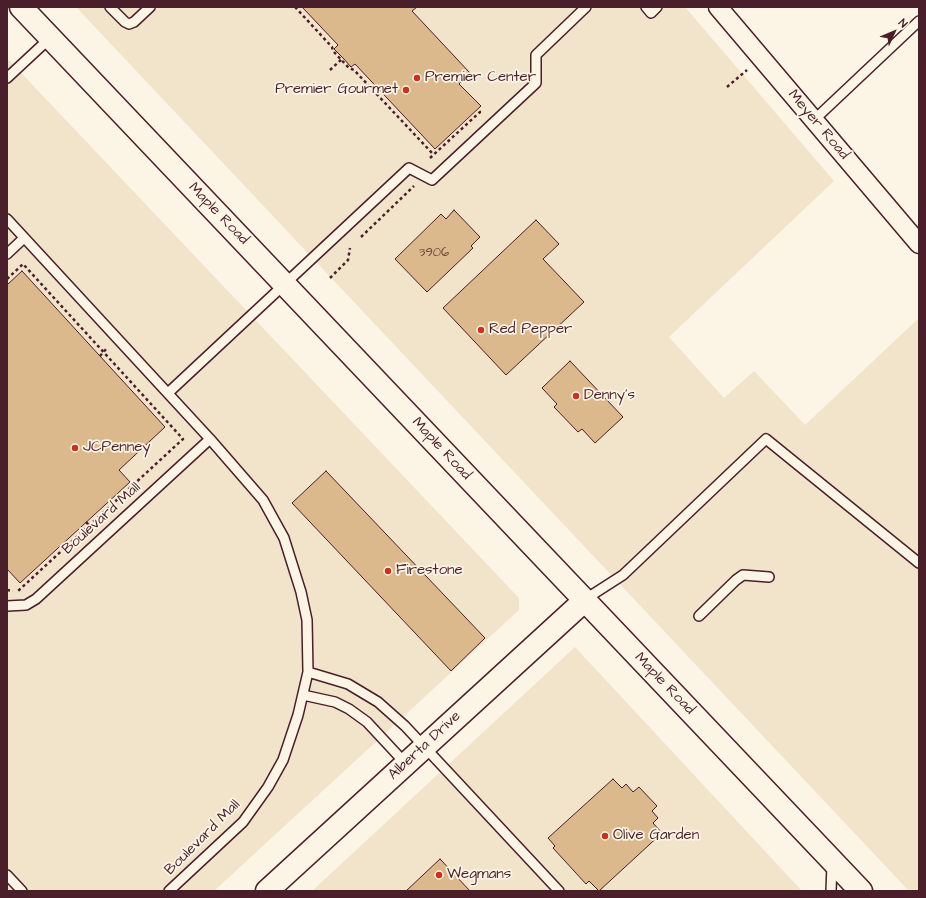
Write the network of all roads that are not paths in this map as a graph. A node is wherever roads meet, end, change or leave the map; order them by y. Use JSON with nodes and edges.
{"nodes":[{"id":1,"x":21,"y":7,"type":"edge"},
{"id":2,"x":110,"y":7,"type":"edge"},
{"id":3,"x":150,"y":7,"type":"edge"},
{"id":4,"x":586,"y":7,"type":"edge"},
{"id":5,"x":646,"y":7,"type":"edge"},
{"id":6,"x":657,"y":7,"type":"edge"},
{"id":7,"x":718,"y":7,"type":"edge"},
{"id":8,"x":919,"y":21,"type":"edge"},
{"id":9,"x":50,"y":38,"type":"junction"},
{"id":10,"x":7,"y":78,"type":"edge"},
{"id":11,"x":814,"y":120,"type":"junction"},
{"id":12,"x":7,"y":219,"type":"edge"},
{"id":13,"x":24,"y":238,"type":"junction"},
{"id":14,"x":919,"y":244,"type":"edge"},
{"id":15,"x":7,"y":254,"type":"edge"},
{"id":16,"x":286,"y":284,"type":"junction"},
{"id":17,"x":168,"y":393,"type":"junction"},
{"id":18,"x":210,"y":439,"type":"junction"},
{"id":19,"x":919,"y":563,"type":"edge"},
{"id":20,"x":769,"y":577,"type":"dead end"},
{"id":21,"x":584,"y":601,"type":"junction"},
{"id":22,"x":7,"y":606,"type":"edge"},
{"id":23,"x":699,"y":616,"type":"dead end"},
{"id":24,"x":308,"y":672,"type":"junction"},
{"id":25,"x":303,"y":695,"type":"junction"},
{"id":26,"x":424,"y":747,"type":"junction"},
{"id":27,"x":406,"y":764,"type":"junction"},
{"id":28,"x":832,"y":861,"type":"junction"},
{"id":29,"x":7,"y":875,"type":"edge"},
{"id":30,"x":22,"y":891,"type":"edge"},
{"id":31,"x":169,"y":891,"type":"edge"},
{"id":32,"x":267,"y":891,"type":"edge"},
{"id":33,"x":559,"y":891,"type":"edge"},
{"id":34,"x":831,"y":891,"type":"edge"},
{"id":35,"x":861,"y":891,"type":"edge"}],
"edges":[{"from":1,"to":9,"type":"main road","name":"Maple Road"},
{"from":2,"to":3,"type":"lane"},
{"from":4,"to":16,"type":"lane"},
{"from":5,"to":6,"type":"lane"},
{"from":7,"to":11,"type":"street","name":"Meyer Road"},
{"from":8,"to":11,"type":"lane"},
{"from":9,"to":10,"type":"lane"},
{"from":9,"to":16,"type":"main road","name":"Maple Road"},
{"from":11,"to":14,"type":"street","name":"Meyer Road"},
{"from":12,"to":13,"type":"lane","name":"Boulevard Mall"},
{"from":13,"to":15,"type":"lane"},
{"from":13,"to":17,"type":"lane","name":"Boulevard Mall"},
{"from":16,"to":17,"type":"lane"},
{"from":16,"to":21,"type":"main road","name":"Maple Road"},
{"from":17,"to":18,"type":"lane","name":"Boulevard Mall"},
{"from":18,"to":22,"type":"lane","name":"Boulevard Mall"},
{"from":18,"to":24,"type":"lane","name":"Boulevard Mall"},
{"from":19,"to":21,"type":"lane"},
{"from":20,"to":23,"type":"lane"},
{"from":21,"to":26,"type":"main road","name":"Alberta Drive"},
{"from":21,"to":28,"type":"main road","name":"Maple Road"},
{"from":24,"to":25,"type":"lane","name":"Boulevard Mall"},
{"from":24,"to":26,"type":"lane"},
{"from":25,"to":27,"type":"lane"},
{"from":25,"to":31,"type":"lane","name":"Boulevard Mall"},
{"from":26,"to":27,"type":"main road","name":"Alberta Drive"},
{"from":26,"to":33,"type":"lane"},
{"from":27,"to":32,"type":"main road","name":"Alberta Drive"},
{"from":28,"to":34,"type":"lane"},
{"from":28,"to":35,"type":"main road","name":"Maple Road"},
{"from":29,"to":30,"type":"lane"}]}
